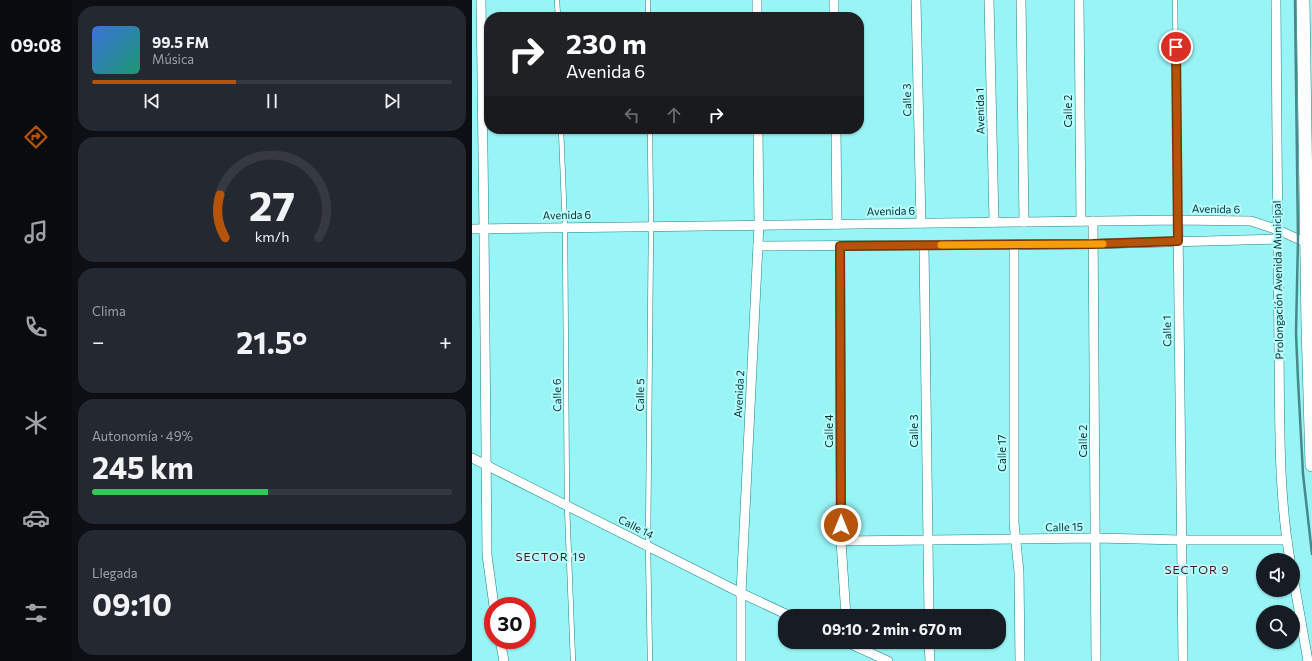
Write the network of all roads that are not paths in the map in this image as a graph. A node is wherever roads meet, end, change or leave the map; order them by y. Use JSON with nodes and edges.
{"nodes":[{"id":1,"x":480,"y":0,"type":"edge"},
{"id":2,"x":558,"y":0,"type":"edge"},
{"id":3,"x":648,"y":0,"type":"edge"},
{"id":4,"x":757,"y":0,"type":"edge"},
{"id":5,"x":834,"y":0,"type":"edge"},
{"id":6,"x":916,"y":0,"type":"edge"},
{"id":7,"x":989,"y":0,"type":"edge"},
{"id":8,"x":1021,"y":0,"type":"edge"},
{"id":9,"x":1079,"y":0,"type":"edge"},
{"id":10,"x":1175,"y":0,"type":"edge"},
{"id":11,"x":1276,"y":0,"type":"edge"},
{"id":12,"x":1303,"y":0,"type":"edge"},
{"id":13,"x":558,"y":12,"type":"edge"},
{"id":14,"x":648,"y":12,"type":"edge"},
{"id":15,"x":757,"y":12,"type":"edge"},
{"id":16,"x":834,"y":12,"type":"edge"},
{"id":17,"x":562,"y":134,"type":"edge"},
{"id":18,"x":650,"y":134,"type":"edge"},
{"id":19,"x":758,"y":134,"type":"edge"},
{"id":20,"x":836,"y":134,"type":"edge"},
{"id":21,"x":1178,"y":220,"type":"junction"},
{"id":22,"x":1081,"y":221,"type":"junction"},
{"id":23,"x":1093,"y":221,"type":"junction"},
{"id":24,"x":994,"y":222,"type":"junction"},
{"id":25,"x":1024,"y":222,"type":"junction"},
{"id":26,"x":921,"y":223,"type":"junction"},
{"id":27,"x":759,"y":224,"type":"junction"},
{"id":28,"x":837,"y":224,"type":"junction"},
{"id":29,"x":651,"y":226,"type":"junction"},
{"id":30,"x":564,"y":227,"type":"junction"},
{"id":31,"x":472,"y":229,"type":"edge"},
{"id":32,"x":484,"y":229,"type":"junction"},
{"id":33,"x":1277,"y":234,"type":"junction"},
{"id":34,"x":1178,"y":241,"type":"junction"},
{"id":35,"x":1307,"y":243,"type":"junction"},
{"id":36,"x":1093,"y":244,"type":"junction"},
{"id":37,"x":1014,"y":245,"type":"junction"},
{"id":38,"x":758,"y":246,"type":"junction"},
{"id":39,"x":840,"y":246,"type":"junction"},
{"id":40,"x":924,"y":246,"type":"junction"},
{"id":41,"x":472,"y":458,"type":"edge"},
{"id":42,"x":487,"y":465,"type":"junction"},
{"id":43,"x":1312,"y":465,"type":"edge"},
{"id":44,"x":567,"y":506,"type":"junction"},
{"id":45,"x":1095,"y":538,"type":"junction"},
{"id":46,"x":927,"y":540,"type":"junction"},
{"id":47,"x":1016,"y":540,"type":"junction"},
{"id":48,"x":1182,"y":540,"type":"junction"},
{"id":49,"x":1287,"y":540,"type":"junction"},
{"id":50,"x":841,"y":541,"type":"junction"},
{"id":51,"x":648,"y":546,"type":"junction"},
{"id":52,"x":1289,"y":553,"type":"edge"},
{"id":53,"x":741,"y":594,"type":"junction"},
{"id":54,"x":493,"y":597,"type":"edge"},
{"id":55,"x":1297,"y":597,"type":"edge"},
{"id":56,"x":846,"y":609,"type":"edge"},
{"id":57,"x":929,"y":609,"type":"edge"},
{"id":58,"x":778,"y":611,"type":"edge"},
{"id":59,"x":502,"y":649,"type":"edge"},
{"id":60,"x":863,"y":649,"type":"edge"},
{"id":61,"x":929,"y":649,"type":"edge"},
{"id":62,"x":504,"y":661,"type":"edge"},
{"id":63,"x":573,"y":661,"type":"edge"},
{"id":64,"x":650,"y":661,"type":"edge"},
{"id":65,"x":741,"y":661,"type":"edge"},
{"id":66,"x":888,"y":661,"type":"edge"},
{"id":67,"x":930,"y":661,"type":"edge"},
{"id":68,"x":1020,"y":661,"type":"edge"},
{"id":69,"x":1096,"y":661,"type":"edge"},
{"id":70,"x":1183,"y":661,"type":"edge"},
{"id":71,"x":1308,"y":661,"type":"edge"}],
"edges":[{"from":1,"to":32,"type":"street"},
{"from":2,"to":13,"type":"lane"},
{"from":3,"to":14,"type":"lane"},
{"from":4,"to":15,"type":"street"},
{"from":5,"to":16,"type":"street"},
{"from":6,"to":26,"type":"street","name":"Calle 3"},
{"from":7,"to":24,"type":"street","name":"Avenida 1"},
{"from":8,"to":25,"type":"street"},
{"from":9,"to":22,"type":"street","name":"Calle 2"},
{"from":10,"to":21,"type":"lane","name":"Calle 1"},
{"from":11,"to":33,"type":"street","name":"Prolongación Avenida Municipal"},
{"from":12,"to":35,"type":"main road"},
{"from":17,"to":30,"type":"lane","name":"Calle 6"},
{"from":18,"to":29,"type":"lane","name":"Calle 5"},
{"from":19,"to":27,"type":"street","name":"Avenida 2"},
{"from":20,"to":28,"type":"street"},
{"from":21,"to":23,"type":"street","name":"Avenida 6"},
{"from":21,"to":33,"type":"street","name":"Avenida 6"},
{"from":21,"to":34,"type":"street","name":"Calle 1"},
{"from":22,"to":23,"type":"street","name":"Avenida 6"},
{"from":22,"to":25,"type":"street","name":"Avenida 6"},
{"from":23,"to":36,"type":"street","name":"Calle 2"},
{"from":24,"to":25,"type":"street","name":"Avenida 6"},
{"from":24,"to":26,"type":"street","name":"Avenida 6"},
{"from":26,"to":28,"type":"street","name":"Avenida 6"},
{"from":27,"to":28,"type":"street","name":"Avenida 6"},
{"from":27,"to":29,"type":"street","name":"Avenida 6"},
{"from":27,"to":38,"type":"street","name":"Avenida 2"},
{"from":29,"to":30,"type":"street","name":"Avenida 6"},
{"from":29,"to":51,"type":"lane","name":"Calle 5"},
{"from":30,"to":32,"type":"street","name":"Avenida 6"},
{"from":30,"to":44,"type":"lane","name":"Calle 6"},
{"from":31,"to":32,"type":"street","name":"Avenida 6"},
{"from":32,"to":42,"type":"street"},
{"from":33,"to":34,"type":"street","name":"Avenida 6"},
{"from":33,"to":35,"type":"street","name":"Avenida 6"},
{"from":33,"to":49,"type":"street","name":"Prolongación Avenida Municipal"},
{"from":34,"to":36,"type":"street","name":"Avenida 6"},
{"from":34,"to":48,"type":"street","name":"Calle 1"},
{"from":35,"to":43,"type":"main road"},
{"from":36,"to":37,"type":"street","name":"Avenida 6"},
{"from":36,"to":45,"type":"street","name":"Calle 2"},
{"from":37,"to":40,"type":"street","name":"Avenida 6"},
{"from":37,"to":47,"type":"street","name":"Calle 17"},
{"from":38,"to":39,"type":"street","name":"Avenida 6"},
{"from":38,"to":53,"type":"street","name":"Avenida 2"},
{"from":39,"to":40,"type":"street","name":"Avenida 6"},
{"from":39,"to":50,"type":"street","name":"Calle 4"},
{"from":40,"to":46,"type":"street","name":"Calle 3"},
{"from":41,"to":42,"type":"street","name":"Calle 14"},
{"from":42,"to":44,"type":"street","name":"Calle 14"},
{"from":42,"to":54,"type":"street"},
{"from":44,"to":51,"type":"street","name":"Calle 14"},
{"from":44,"to":63,"type":"lane","name":"Calle 6"},
{"from":45,"to":47,"type":"street","name":"Calle 15"},
{"from":45,"to":48,"type":"street","name":"Calle 15"},
{"from":45,"to":69,"type":"street","name":"Calle 2"},
{"from":46,"to":47,"type":"street","name":"Calle 15"},
{"from":46,"to":50,"type":"street","name":"Calle 15"},
{"from":46,"to":57,"type":"street","name":"Calle 3"},
{"from":47,"to":68,"type":"street","name":"Calle 17"},
{"from":48,"to":49,"type":"street","name":"Calle 15"},
{"from":48,"to":70,"type":"street","name":"Calle 1"},
{"from":49,"to":52,"type":"street","name":"Prolongación Avenida Municipal"},
{"from":50,"to":56,"type":"street","name":"Calle 4"},
{"from":51,"to":53,"type":"street","name":"Calle 14"},
{"from":51,"to":64,"type":"lane","name":"Calle 5"},
{"from":53,"to":58,"type":"street","name":"Calle 14"},
{"from":53,"to":65,"type":"street","name":"Avenida 2"},
{"from":55,"to":71,"type":"street"},
{"from":59,"to":62,"type":"street"},
{"from":60,"to":66,"type":"street"},
{"from":61,"to":67,"type":"street"}]}
